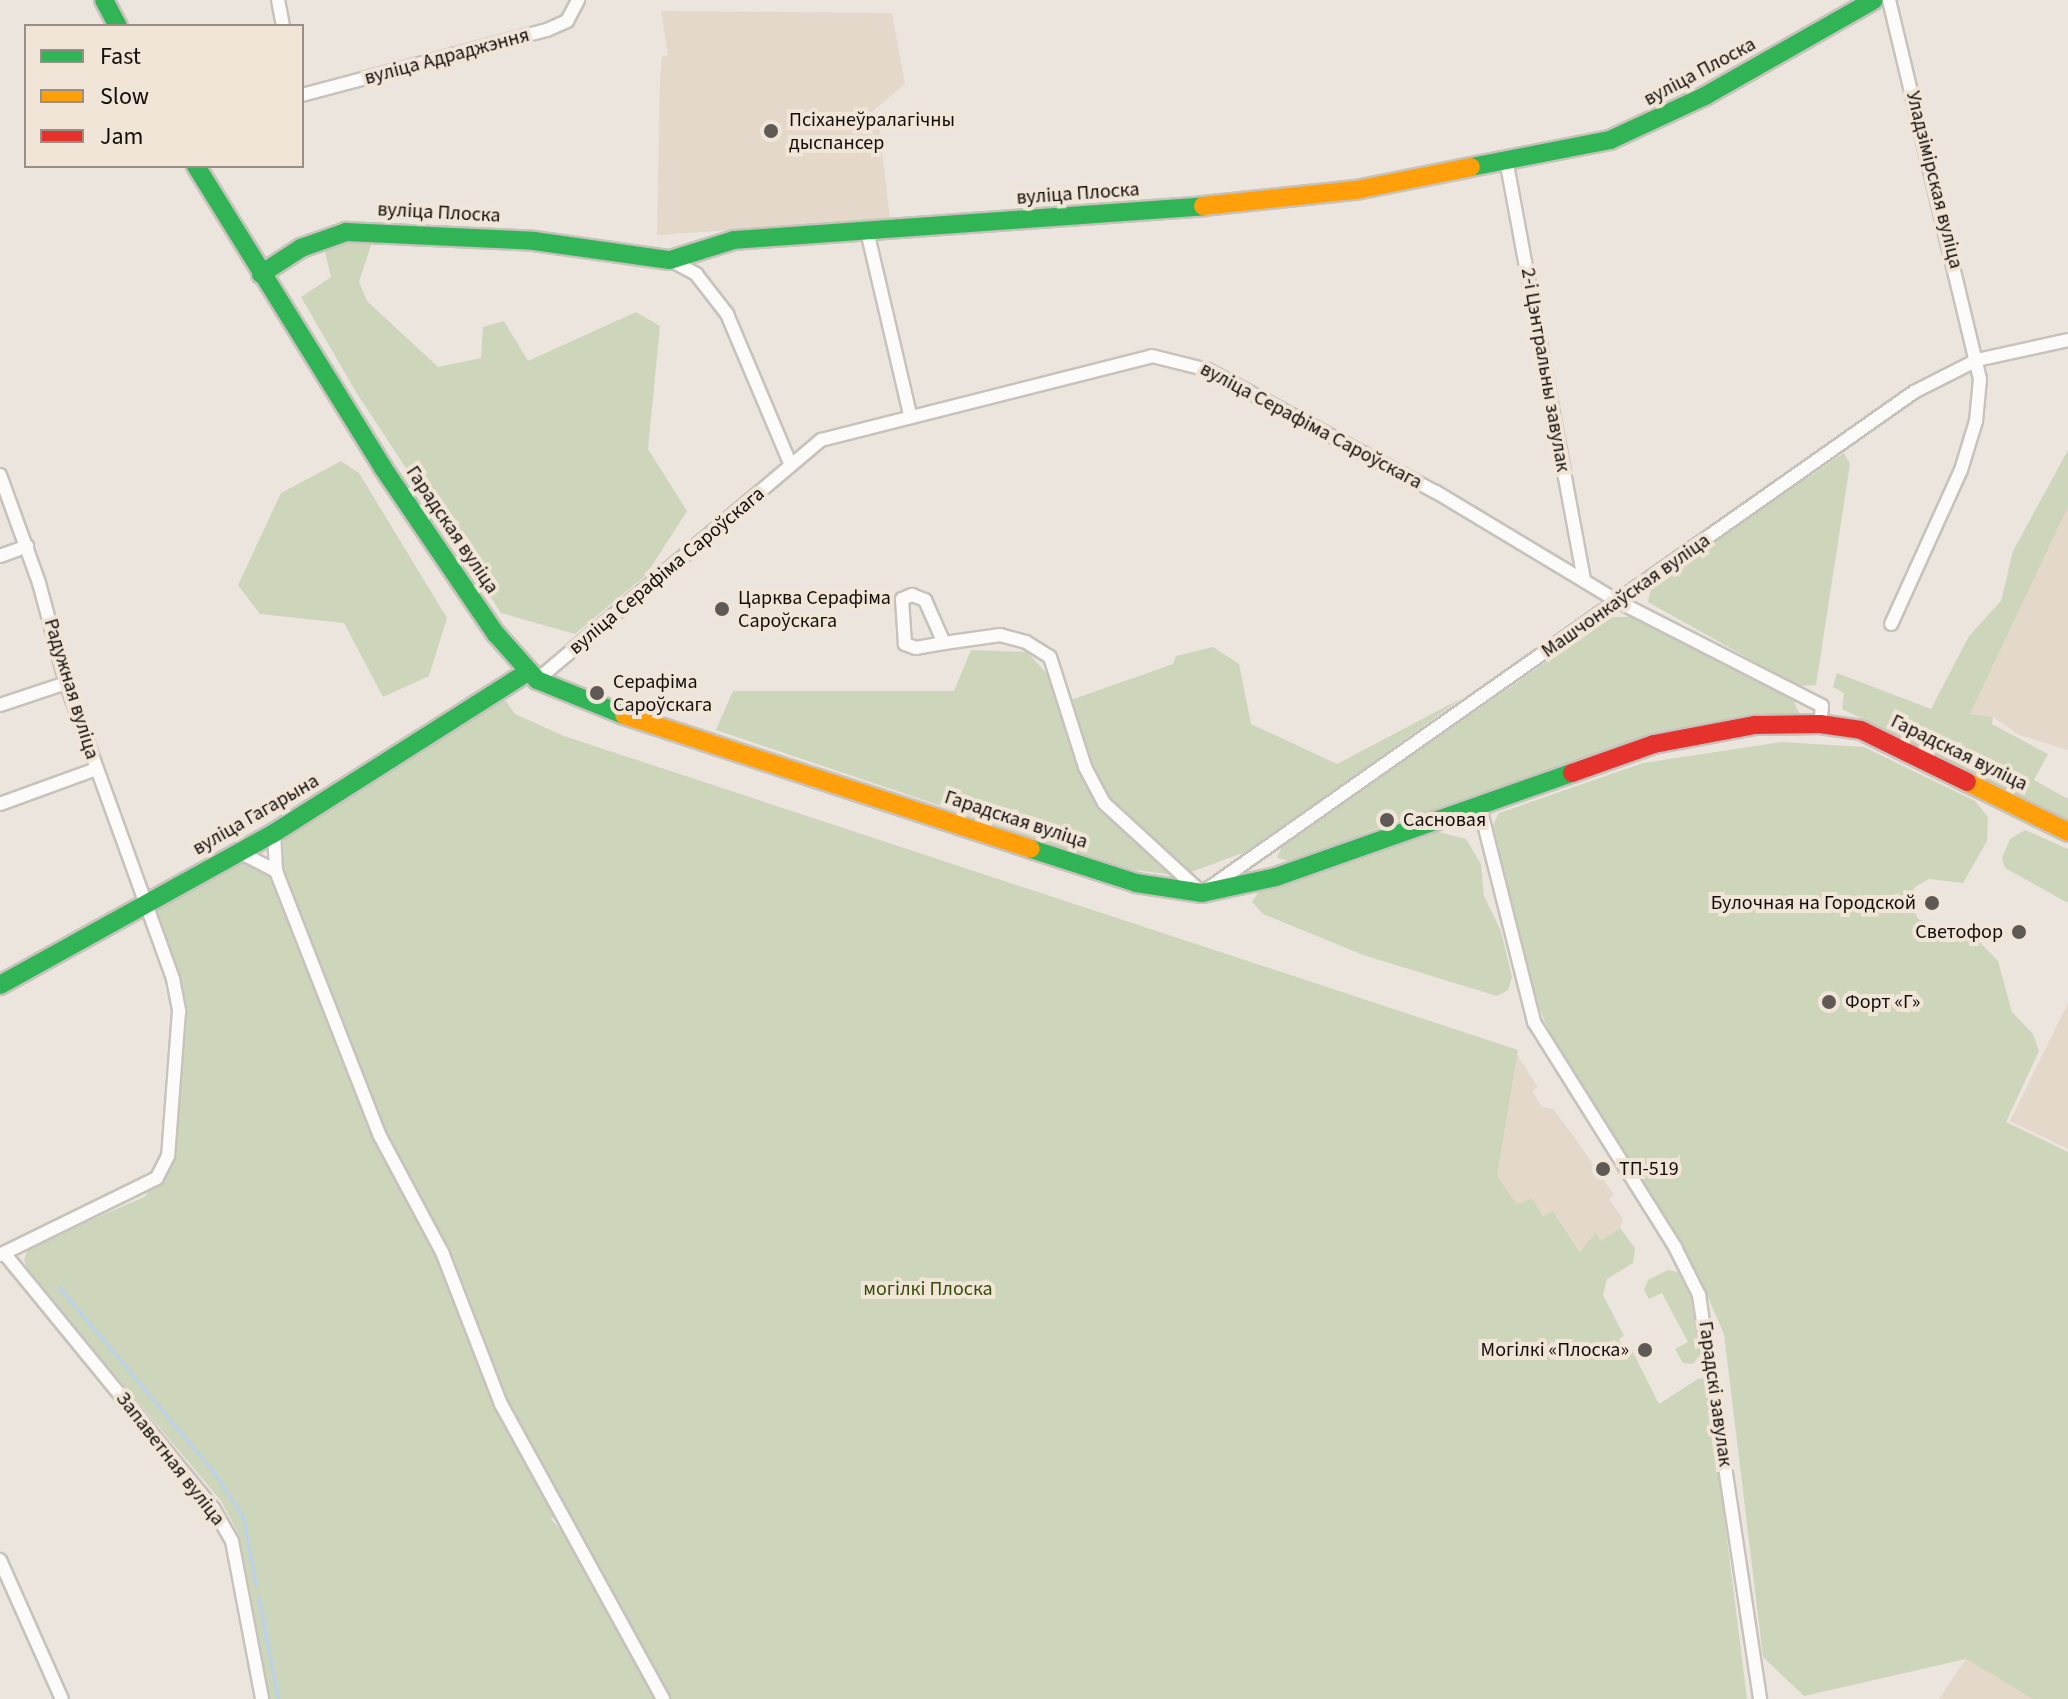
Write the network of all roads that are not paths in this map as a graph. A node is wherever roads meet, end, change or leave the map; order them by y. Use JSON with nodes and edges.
{"nodes":[{"id":1,"x":104,"y":0,"type":"edge"},
{"id":2,"x":278,"y":0,"type":"edge"},
{"id":3,"x":578,"y":0,"type":"edge"},
{"id":4,"x":1874,"y":0,"type":"edge"},
{"id":5,"x":1889,"y":0,"type":"edge"},
{"id":6,"x":117,"y":24,"type":"edge"},
{"id":7,"x":283,"y":24,"type":"edge"},
{"id":8,"x":304,"y":94,"type":"edge"},
{"id":9,"x":1506,"y":159,"type":"junction"},
{"id":10,"x":197,"y":168,"type":"edge"},
{"id":11,"x":867,"y":231,"type":"junction"},
{"id":12,"x":670,"y":260,"type":"junction"},
{"id":13,"x":261,"y":274,"type":"junction"},
{"id":14,"x":2068,"y":340,"type":"edge"},
{"id":15,"x":1977,"y":360,"type":"junction"},
{"id":16,"x":910,"y":415,"type":"junction"},
{"id":17,"x":790,"y":463,"type":"junction"},
{"id":18,"x":0,"y":475,"type":"edge"},
{"id":19,"x":27,"y":546,"type":"junction"},
{"id":20,"x":0,"y":556,"type":"edge"},
{"id":21,"x":1584,"y":581,"type":"junction"},
{"id":22,"x":1619,"y":602,"type":"junction"},
{"id":23,"x":1891,"y":624,"type":"dead end"},
{"id":24,"x":944,"y":643,"type":"junction"},
{"id":25,"x":533,"y":676,"type":"junction"},
{"id":26,"x":66,"y":683,"type":"junction"},
{"id":27,"x":0,"y":705,"type":"edge"},
{"id":28,"x":1820,"y":724,"type":"junction"},
{"id":29,"x":96,"y":769,"type":"junction"},
{"id":30,"x":0,"y":804,"type":"edge"},
{"id":31,"x":1479,"y":804,"type":"junction"},
{"id":32,"x":2068,"y":832,"type":"edge"},
{"id":33,"x":274,"y":833,"type":"junction"},
{"id":34,"x":239,"y":852,"type":"junction"},
{"id":35,"x":276,"y":871,"type":"junction"},
{"id":36,"x":1202,"y":893,"type":"junction"},
{"id":37,"x":143,"y":903,"type":"junction"},
{"id":38,"x":0,"y":985,"type":"edge"},
{"id":39,"x":2,"y":1254,"type":"edge"},
{"id":40,"x":0,"y":1560,"type":"edge"},
{"id":41,"x":62,"y":1699,"type":"edge"},
{"id":42,"x":262,"y":1699,"type":"edge"},
{"id":43,"x":663,"y":1699,"type":"edge"},
{"id":44,"x":1760,"y":1699,"type":"edge"}],
"edges":[{"from":1,"to":6,"type":"street"},
{"from":2,"to":7,"type":"street"},
{"from":3,"to":8,"type":"street","name":"вуліца Адраджэння"},
{"from":4,"to":9,"type":"street","name":"вуліца Плоска"},
{"from":5,"to":15,"type":"street","name":"Уладзімірская вуліца"},
{"from":9,"to":11,"type":"street","name":"вуліца Плоска"},
{"from":9,"to":21,"type":"street","name":"2-і Цэнтральны завулак"},
{"from":10,"to":13,"type":"street","name":"Гарадская вуліца"},
{"from":11,"to":12,"type":"street","name":"вуліца Плоска"},
{"from":11,"to":16,"type":"street"},
{"from":12,"to":13,"type":"street","name":"вуліца Плоска"},
{"from":12,"to":17,"type":"street"},
{"from":13,"to":25,"type":"street","name":"Гарадская вуліца"},
{"from":14,"to":15,"type":"street","name":"Машчонкаўская вуліца"},
{"from":15,"to":22,"type":"street","name":"Машчонкаўская вуліца"},
{"from":15,"to":23,"type":"street","name":"Уладзімірская вуліца"},
{"from":16,"to":17,"type":"street","name":"вуліца Серафіма Сароўскага"},
{"from":16,"to":21,"type":"street","name":"вуліца Серафіма Сароўскага"},
{"from":17,"to":25,"type":"street","name":"вуліца Серафіма Сароўскага"},
{"from":18,"to":19,"type":"street","name":"Радужная вуліца"},
{"from":19,"to":20,"type":"street"},
{"from":19,"to":26,"type":"street","name":"Радужная вуліца"},
{"from":21,"to":22,"type":"street","name":"вуліца Серафіма Сароўскага"},
{"from":22,"to":28,"type":"street","name":"вуліца Серафіма Сароўскага"},
{"from":22,"to":36,"type":"street","name":"Машчонкаўская вуліца"},
{"from":24,"to":24,"type":"street"},
{"from":24,"to":36,"type":"street"},
{"from":25,"to":33,"type":"street","name":"вуліца Гагарына"},
{"from":25,"to":36,"type":"street","name":"Гарадская вуліца"},
{"from":26,"to":27,"type":"street"},
{"from":26,"to":29,"type":"street","name":"Радужная вуліца"},
{"from":28,"to":31,"type":"street","name":"Гарадская вуліца"},
{"from":28,"to":32,"type":"street","name":"Гарадская вуліца"},
{"from":29,"to":30,"type":"street"},
{"from":29,"to":37,"type":"street","name":"Радужная вуліца"},
{"from":31,"to":36,"type":"street","name":"Гарадская вуліца"},
{"from":31,"to":44,"type":"street","name":"Гарадскі завулак"},
{"from":33,"to":34,"type":"street","name":"вуліца Гагарына"},
{"from":33,"to":35,"type":"street"},
{"from":34,"to":35,"type":"street"},
{"from":34,"to":37,"type":"street","name":"вуліца Гагарына"},
{"from":35,"to":43,"type":"street"},
{"from":37,"to":38,"type":"street","name":"вуліца Гагарына"},
{"from":37,"to":39,"type":"street","name":"Радужная вуліца"},
{"from":39,"to":42,"type":"street","name":"Запаветная вуліца"},
{"from":40,"to":41,"type":"street"}]}
